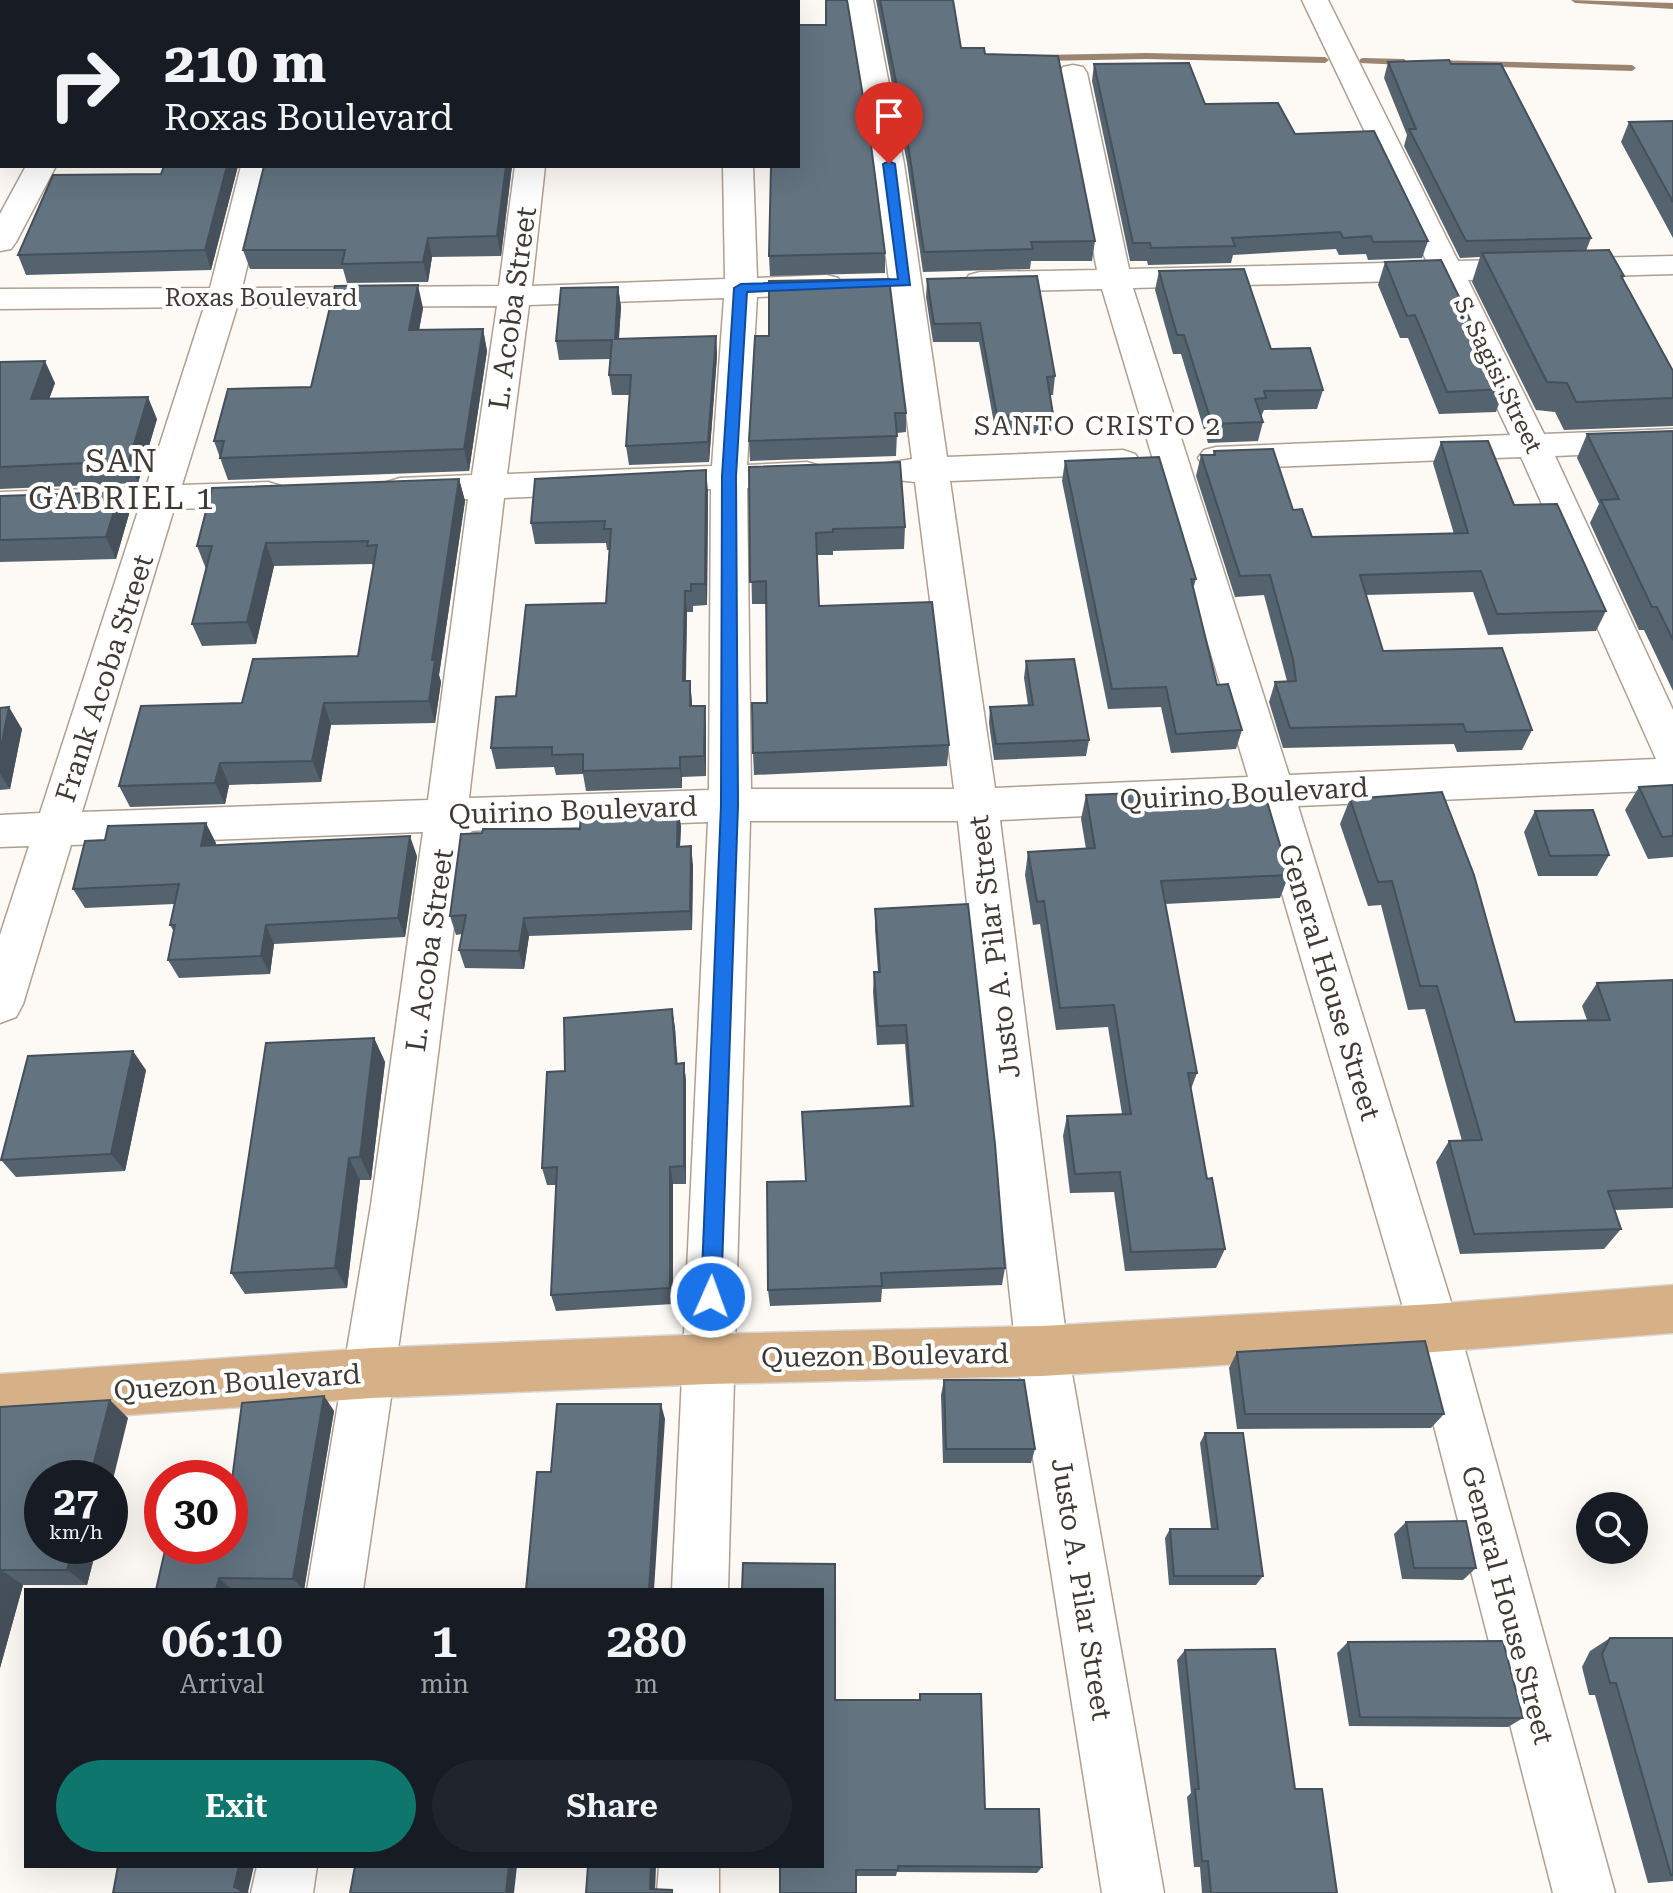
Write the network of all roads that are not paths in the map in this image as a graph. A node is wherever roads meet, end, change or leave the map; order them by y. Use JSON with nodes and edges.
{"nodes":[{"id":1,"x":860,"y":0,"type":"edge"},
{"id":2,"x":1315,"y":0,"type":"edge"},
{"id":3,"x":1073,"y":73,"type":"dead end"},
{"id":4,"x":40,"y":168,"type":"edge"},
{"id":5,"x":256,"y":168,"type":"edge"},
{"id":6,"x":530,"y":168,"type":"edge"},
{"id":7,"x":738,"y":168,"type":"edge"},
{"id":8,"x":0,"y":242,"type":"edge"},
{"id":9,"x":1673,"y":265,"type":"edge"},
{"id":10,"x":1447,"y":270,"type":"junction"},
{"id":11,"x":1115,"y":280,"type":"junction"},
{"id":12,"x":905,"y":283,"type":"junction"},
{"id":13,"x":741,"y":288,"type":"junction"},
{"id":14,"x":516,"y":296,"type":"junction"},
{"id":15,"x":0,"y":299,"type":"edge"},
{"id":16,"x":223,"y":299,"type":"junction"},
{"id":17,"x":1673,"y":440,"type":"edge"},
{"id":18,"x":1533,"y":446,"type":"junction"},
{"id":19,"x":1170,"y":459,"type":"junction"},
{"id":20,"x":930,"y":470,"type":"junction"},
{"id":21,"x":729,"y":476,"type":"junction"},
{"id":22,"x":487,"y":487,"type":"junction"},
{"id":23,"x":363,"y":491,"type":"edge"},
{"id":24,"x":301,"y":493,"type":"edge"},
{"id":25,"x":161,"y":497,"type":"junction"},
{"id":26,"x":0,"y":504,"type":"edge"},
{"id":27,"x":1673,"y":754,"type":"edge"},
{"id":28,"x":1673,"y":774,"type":"edge"},
{"id":29,"x":1273,"y":791,"type":"junction"},
{"id":30,"x":730,"y":805,"type":"junction"},
{"id":31,"x":977,"y":805,"type":"junction"},
{"id":32,"x":447,"y":813,"type":"junction"},
{"id":33,"x":56,"y":827,"type":"junction"},
{"id":34,"x":0,"y":831,"type":"edge"},
{"id":35,"x":0,"y":1004,"type":"edge"},
{"id":36,"x":1673,"y":1309,"type":"edge"},
{"id":37,"x":1434,"y":1328,"type":"junction"},
{"id":38,"x":1042,"y":1351,"type":"junction"},
{"id":39,"x":709,"y":1359,"type":"junction"},
{"id":40,"x":372,"y":1373,"type":"junction"},
{"id":41,"x":0,"y":1399,"type":"edge"},
{"id":42,"x":335,"y":1588,"type":"edge"},
{"id":43,"x":700,"y":1588,"type":"edge"},
{"id":44,"x":287,"y":1868,"type":"edge"},
{"id":45,"x":689,"y":1868,"type":"edge"},
{"id":46,"x":282,"y":1893,"type":"edge"},
{"id":47,"x":688,"y":1893,"type":"edge"},
{"id":48,"x":1133,"y":1893,"type":"edge"},
{"id":49,"x":1584,"y":1893,"type":"edge"}],
"edges":[{"from":1,"to":12,"type":"street","name":"Justo A. Pilar Street"},
{"from":2,"to":10,"type":"street","name":"S. Sagisi Street"},
{"from":3,"to":11,"type":"street","name":"General House Street"},
{"from":4,"to":8,"type":"street"},
{"from":5,"to":16,"type":"street","name":"Frank Acoba Street"},
{"from":6,"to":14,"type":"street","name":"L. Acoba Street"},
{"from":7,"to":13,"type":"street"},
{"from":9,"to":10,"type":"street","name":"Roxas Boulevard"},
{"from":10,"to":11,"type":"street","name":"Roxas Boulevard"},
{"from":10,"to":18,"type":"street","name":"S. Sagisi Street"},
{"from":11,"to":12,"type":"street","name":"Roxas Boulevard"},
{"from":11,"to":19,"type":"street","name":"General House Street"},
{"from":12,"to":13,"type":"street","name":"Roxas Boulevard"},
{"from":12,"to":20,"type":"street","name":"Justo A. Pilar Street"},
{"from":13,"to":14,"type":"street","name":"Roxas Boulevard"},
{"from":13,"to":21,"type":"street"},
{"from":14,"to":16,"type":"street","name":"Roxas Boulevard"},
{"from":14,"to":22,"type":"street","name":"L. Acoba Street"},
{"from":15,"to":16,"type":"street","name":"Roxas Boulevard"},
{"from":16,"to":25,"type":"street","name":"Frank Acoba Street"},
{"from":17,"to":18,"type":"street"},
{"from":18,"to":19,"type":"street"},
{"from":18,"to":27,"type":"street","name":"S. Sagisi Street"},
{"from":19,"to":20,"type":"street"},
{"from":19,"to":29,"type":"street","name":"General House Street"},
{"from":20,"to":21,"type":"street"},
{"from":20,"to":31,"type":"street","name":"Justo A. Pilar Street"},
{"from":21,"to":22,"type":"street"},
{"from":21,"to":30,"type":"street"},
{"from":22,"to":23,"type":"street"},
{"from":22,"to":32,"type":"street","name":"L. Acoba Street"},
{"from":24,"to":25,"type":"street"},
{"from":25,"to":26,"type":"street"},
{"from":25,"to":33,"type":"street","name":"Frank Acoba Street"},
{"from":28,"to":29,"type":"street","name":"Quirino Boulevard"},
{"from":29,"to":31,"type":"street","name":"Quirino Boulevard"},
{"from":29,"to":37,"type":"street","name":"General House Street"},
{"from":30,"to":31,"type":"street","name":"Quirino Boulevard"},
{"from":30,"to":32,"type":"street","name":"Quirino Boulevard"},
{"from":30,"to":39,"type":"street"},
{"from":31,"to":38,"type":"street","name":"Justo A. Pilar Street"},
{"from":32,"to":33,"type":"street","name":"Quirino Boulevard"},
{"from":32,"to":40,"type":"street","name":"L. Acoba Street"},
{"from":33,"to":34,"type":"street","name":"Quirino Boulevard"},
{"from":33,"to":35,"type":"street","name":"Frank Acoba Street"},
{"from":36,"to":37,"type":"main road","name":"Quezon Boulevard"},
{"from":37,"to":38,"type":"main road","name":"Quezon Boulevard"},
{"from":37,"to":49,"type":"street","name":"General House Street"},
{"from":38,"to":39,"type":"main road","name":"Quezon Boulevard"},
{"from":38,"to":48,"type":"street","name":"Justo A. Pilar Street"},
{"from":39,"to":40,"type":"main road","name":"Quezon Boulevard"},
{"from":39,"to":43,"type":"street"},
{"from":40,"to":41,"type":"main road","name":"Quezon Boulevard"},
{"from":40,"to":42,"type":"street","name":"L. Acoba Street"},
{"from":44,"to":46,"type":"street"},
{"from":45,"to":47,"type":"street"}]}
